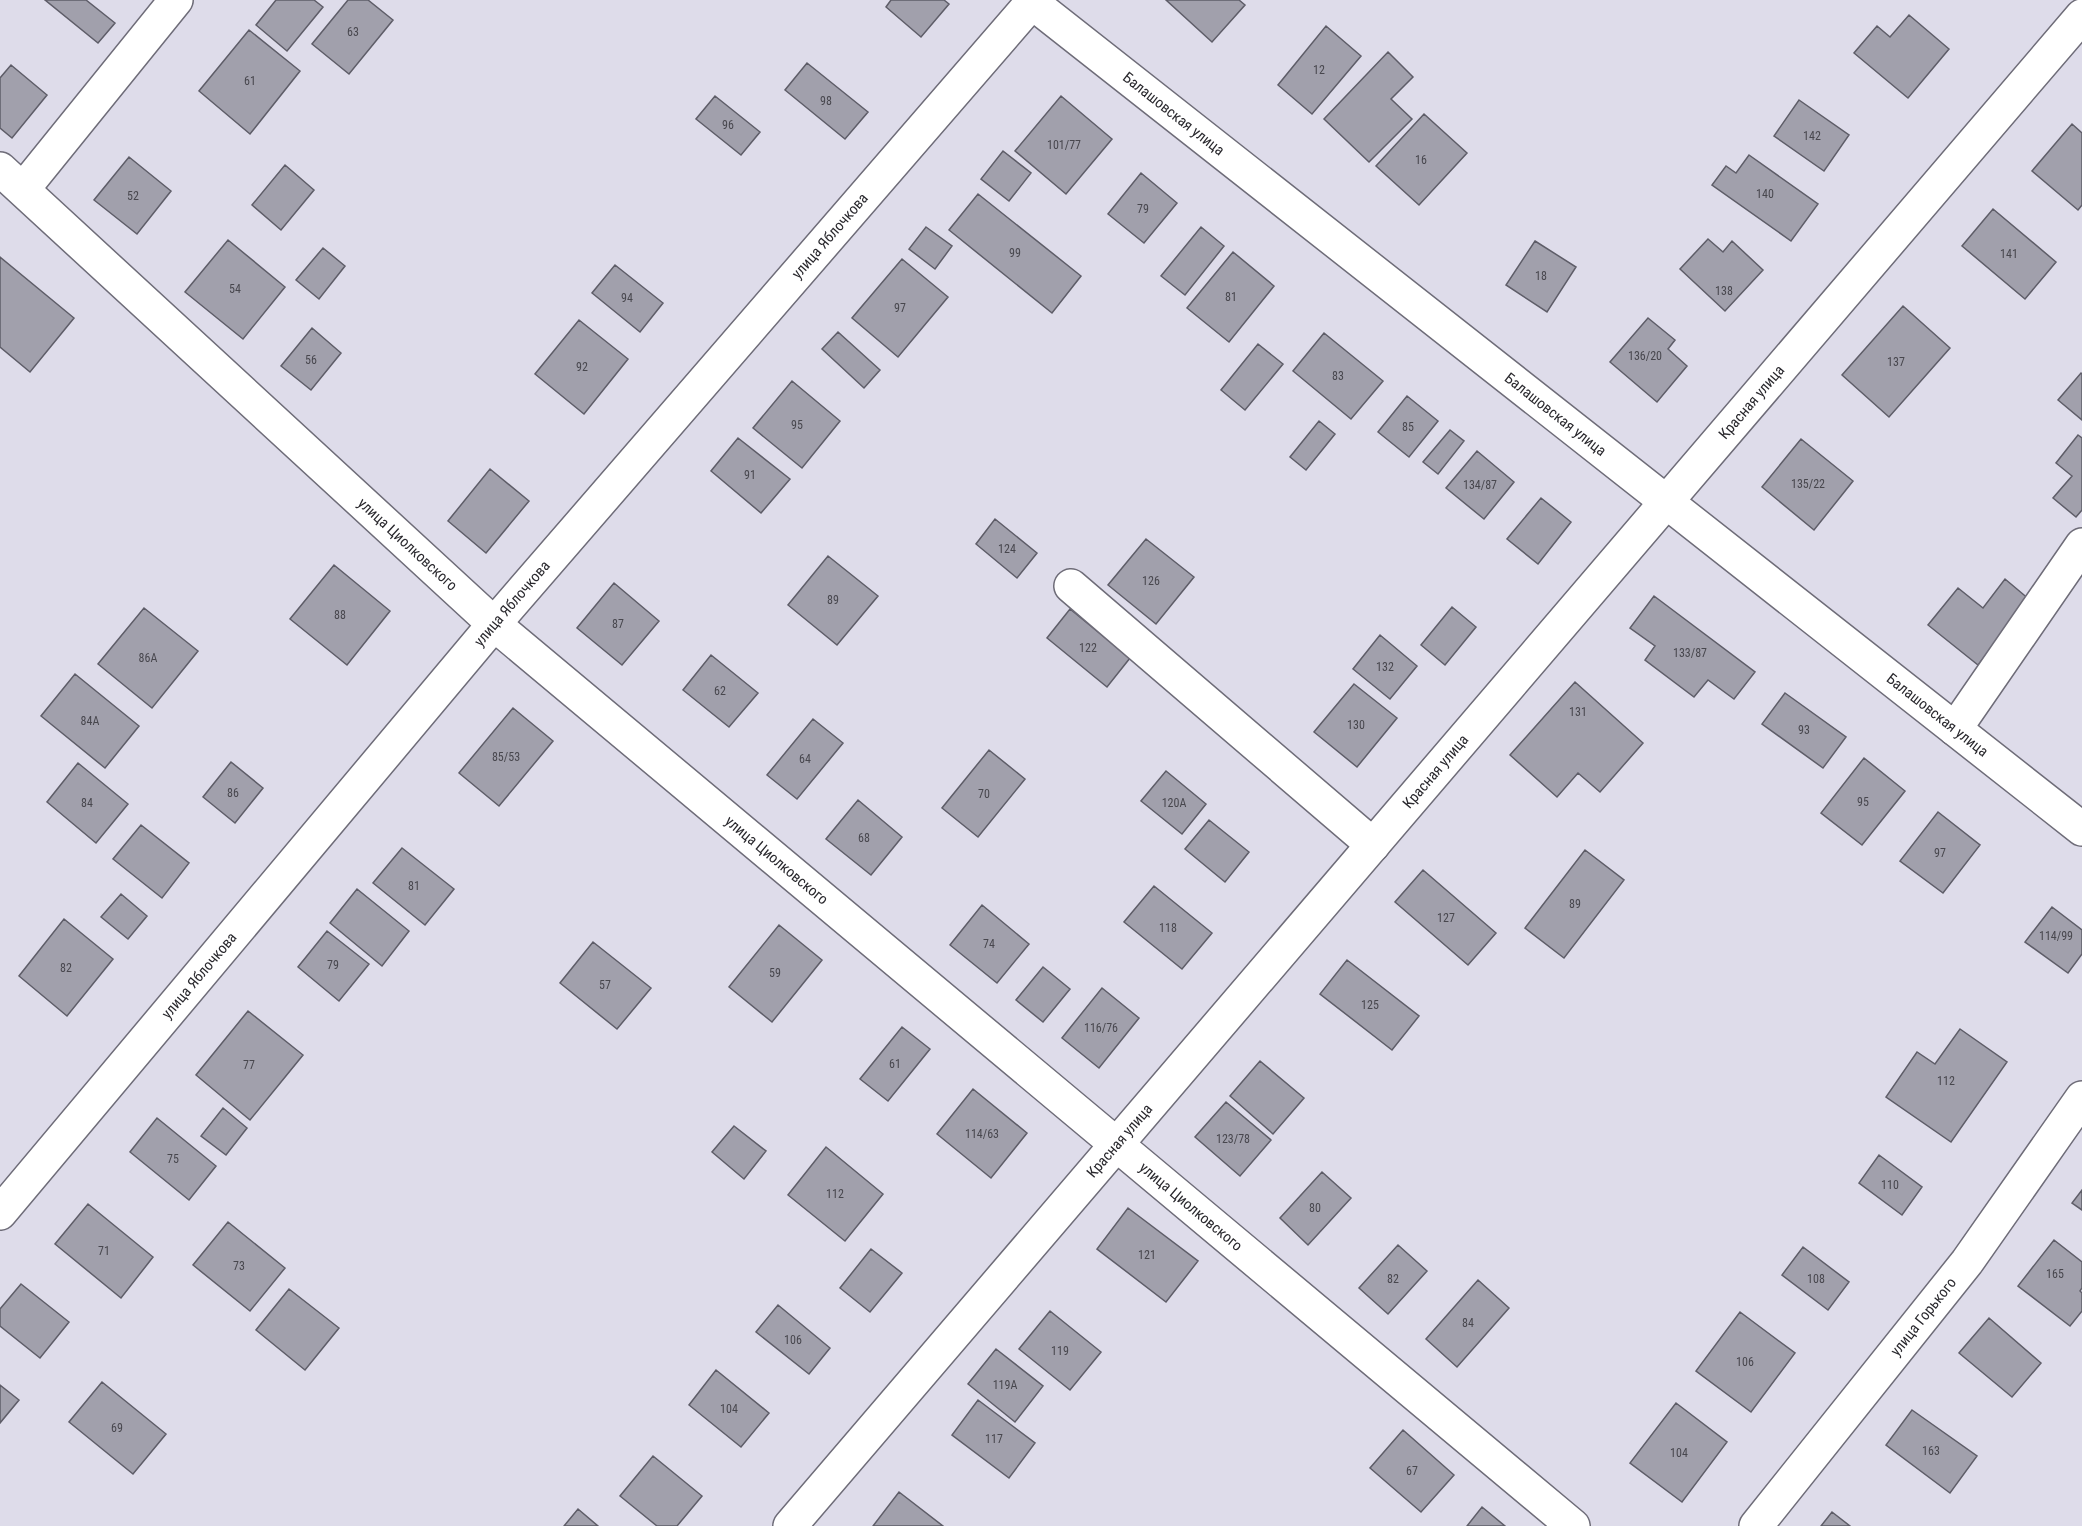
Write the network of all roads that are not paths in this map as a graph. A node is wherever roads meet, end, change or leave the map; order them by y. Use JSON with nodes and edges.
{"nodes":[{"id":1,"x":176,"y":0,"type":"edge"},
{"id":2,"x":1032,"y":1,"type":"edge"},
{"id":3,"x":2082,"y":16,"type":"edge"},
{"id":4,"x":12,"y":178,"type":"edge"},
{"id":5,"x":1665,"y":500,"type":"junction"},
{"id":6,"x":2082,"y":545,"type":"edge"},
{"id":7,"x":1071,"y":586,"type":"dead end"},
{"id":8,"x":494,"y":624,"type":"junction"},
{"id":9,"x":1955,"y":729,"type":"junction"},
{"id":10,"x":2082,"y":829,"type":"edge"},
{"id":11,"x":1373,"y":845,"type":"junction"},
{"id":12,"x":2082,"y":1098,"type":"edge"},
{"id":13,"x":1117,"y":1144,"type":"junction"},
{"id":14,"x":0,"y":1213,"type":"edge"},
{"id":15,"x":790,"y":1526,"type":"edge"},
{"id":16,"x":1574,"y":1526,"type":"edge"},
{"id":17,"x":1756,"y":1526,"type":"edge"}],
"edges":[{"from":1,"to":4,"type":"street"},
{"from":2,"to":5,"type":"street","name":"Балашовская улица"},
{"from":2,"to":8,"type":"street","name":"улица Яблочкова"},
{"from":3,"to":5,"type":"street","name":"Красная улица"},
{"from":4,"to":8,"type":"street","name":"улица Циолковского"},
{"from":5,"to":9,"type":"street","name":"Балашовская улица"},
{"from":5,"to":11,"type":"street","name":"Красная улица"},
{"from":6,"to":9,"type":"street"},
{"from":7,"to":11,"type":"street"},
{"from":8,"to":13,"type":"street","name":"улица Циолковского"},
{"from":8,"to":14,"type":"street","name":"улица Яблочкова"},
{"from":9,"to":10,"type":"street","name":"Балашовская улица"},
{"from":11,"to":13,"type":"street","name":"Красная улица"},
{"from":12,"to":17,"type":"street","name":"улица Горького"},
{"from":13,"to":15,"type":"street","name":"Красная улица"},
{"from":13,"to":16,"type":"street","name":"улица Циолковского"}]}
